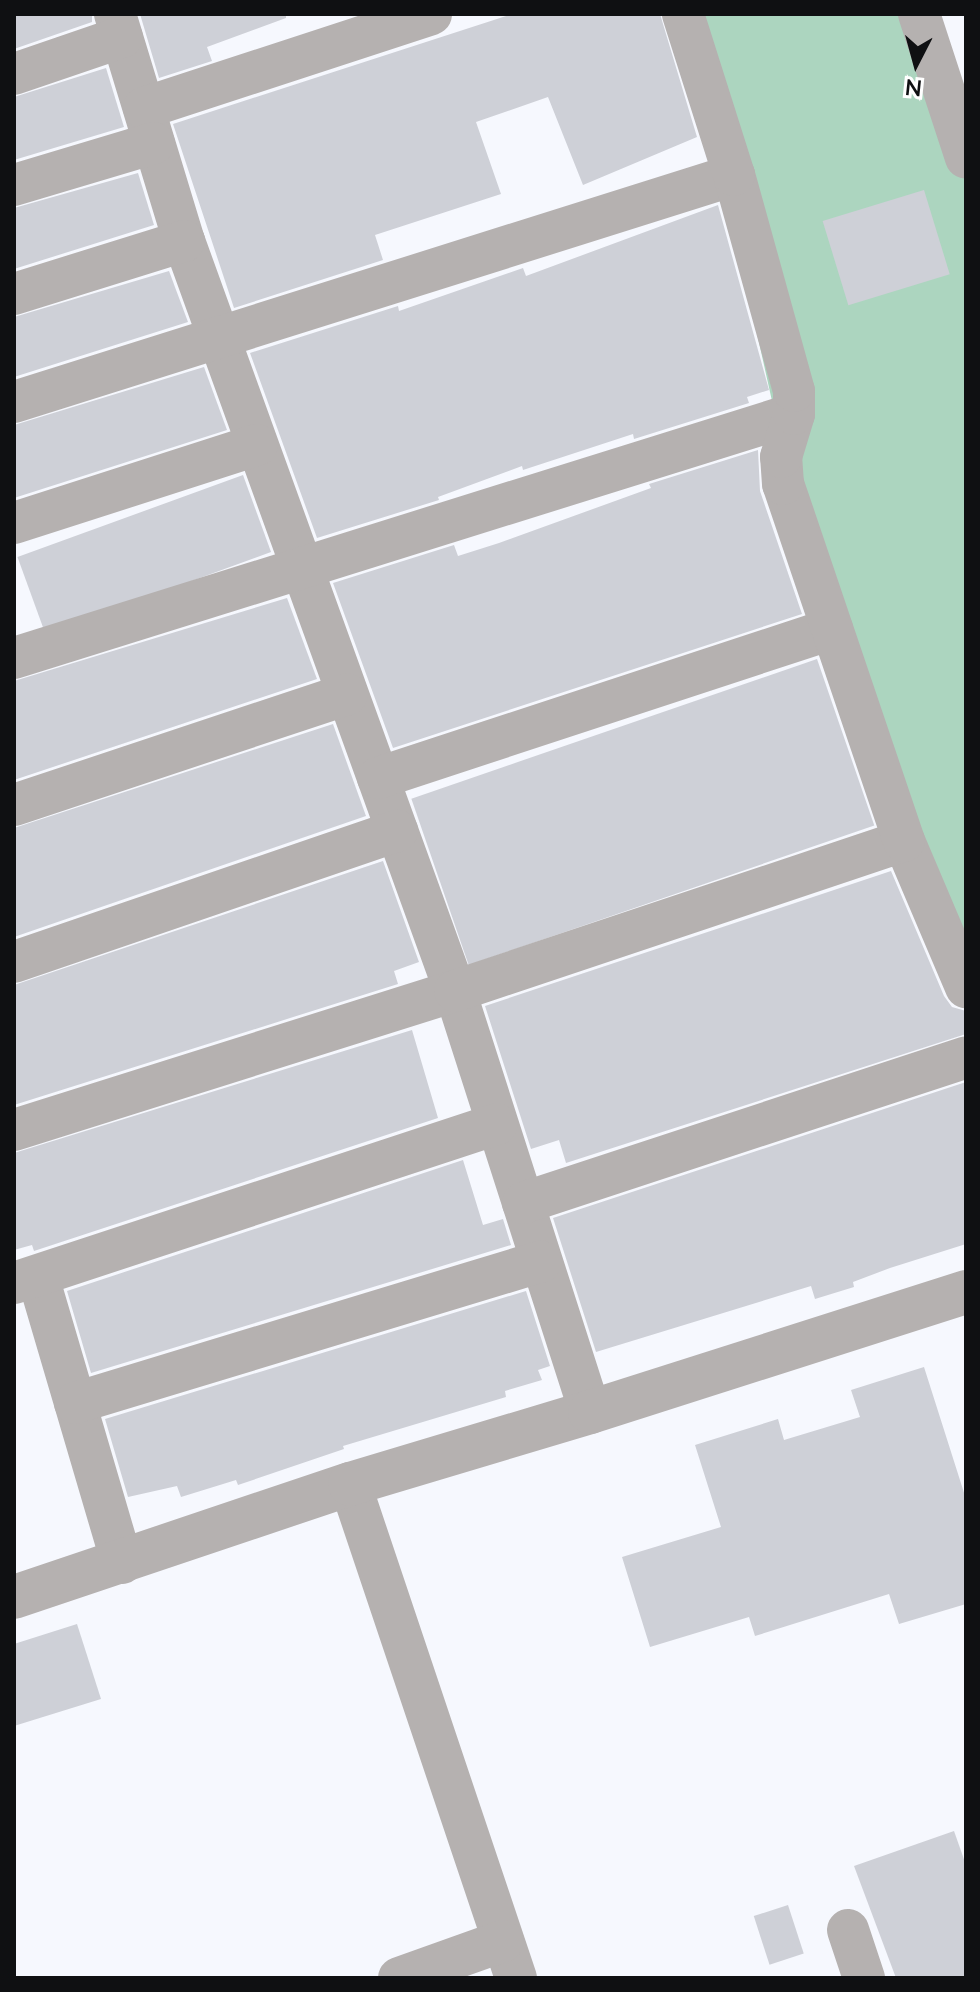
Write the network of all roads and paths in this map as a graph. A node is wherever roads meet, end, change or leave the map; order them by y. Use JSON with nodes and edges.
{"nodes":[{"id":1,"x":431,"y":14,"type":"edge"},
{"id":2,"x":683,"y":14,"type":"edge"},
{"id":3,"x":919,"y":14,"type":"edge"},
{"id":4,"x":119,"y":25,"type":"edge"},
{"id":5,"x":14,"y":74,"type":"edge"},
{"id":6,"x":149,"y":125,"type":"junction"},
{"id":7,"x":966,"y":158,"type":"edge"},
{"id":8,"x":734,"y":175,"type":"junction"},
{"id":9,"x":14,"y":185,"type":"edge"},
{"id":10,"x":184,"y":241,"type":"junction"},
{"id":11,"x":14,"y":294,"type":"edge"},
{"id":12,"x":219,"y":334,"type":"junction"},
{"id":13,"x":14,"y":402,"type":"edge"},
{"id":14,"x":794,"y":414,"type":"junction"},
{"id":15,"x":257,"y":445,"type":"junction"},
{"id":16,"x":14,"y":523,"type":"edge"},
{"id":17,"x":299,"y":566,"type":"junction"},
{"id":18,"x":832,"y":629,"type":"junction"},
{"id":19,"x":14,"y":658,"type":"edge"},
{"id":20,"x":347,"y":694,"type":"junction"},
{"id":21,"x":378,"y":778,"type":"junction"},
{"id":22,"x":14,"y":805,"type":"edge"},
{"id":23,"x":397,"y":831,"type":"junction"},
{"id":24,"x":904,"y":841,"type":"junction"},
{"id":25,"x":14,"y":962,"type":"edge"},
{"id":26,"x":966,"y":987,"type":"edge"},
{"id":27,"x":455,"y":991,"type":"junction"},
{"id":28,"x":966,"y":1057,"type":"edge"},
{"id":29,"x":497,"y":1124,"type":"junction"},
{"id":30,"x":14,"y":1130,"type":"edge"},
{"id":31,"x":523,"y":1203,"type":"junction"},
{"id":32,"x":541,"y":1261,"type":"junction"},
{"id":33,"x":26,"y":1280,"type":"edge"},
{"id":34,"x":966,"y":1292,"type":"edge"},
{"id":35,"x":75,"y":1403,"type":"junction"},
{"id":36,"x":590,"y":1412,"type":"junction"},
{"id":37,"x":350,"y":1484,"type":"junction"},
{"id":38,"x":122,"y":1563,"type":"junction"},
{"id":39,"x":14,"y":1597,"type":"edge"},
{"id":40,"x":848,"y":1930,"type":"dead end"},
{"id":41,"x":509,"y":1960,"type":"edge"},
{"id":42,"x":399,"y":1978,"type":"edge"},
{"id":43,"x":864,"y":1978,"type":"edge"}],
"edges":[{"from":1,"to":6,"type":"street"},
{"from":2,"to":8,"type":"street"},
{"from":3,"to":7,"type":"street"},
{"from":4,"to":5,"type":"street"},
{"from":4,"to":6,"type":"street"},
{"from":6,"to":9,"type":"street"},
{"from":6,"to":10,"type":"street"},
{"from":8,"to":12,"type":"street"},
{"from":8,"to":14,"type":"street"},
{"from":10,"to":11,"type":"street"},
{"from":10,"to":12,"type":"street"},
{"from":12,"to":13,"type":"street"},
{"from":12,"to":15,"type":"street"},
{"from":14,"to":17,"type":"street"},
{"from":14,"to":18,"type":"street"},
{"from":15,"to":16,"type":"street"},
{"from":15,"to":17,"type":"street"},
{"from":17,"to":19,"type":"street"},
{"from":17,"to":20,"type":"street"},
{"from":18,"to":21,"type":"street"},
{"from":18,"to":24,"type":"street"},
{"from":20,"to":21,"type":"street"},
{"from":20,"to":22,"type":"street"},
{"from":21,"to":23,"type":"street"},
{"from":23,"to":25,"type":"street"},
{"from":23,"to":27,"type":"street"},
{"from":24,"to":26,"type":"street"},
{"from":24,"to":27,"type":"street"},
{"from":27,"to":29,"type":"street"},
{"from":27,"to":30,"type":"street"},
{"from":28,"to":31,"type":"street"},
{"from":29,"to":31,"type":"street"},
{"from":29,"to":33,"type":"street"},
{"from":31,"to":32,"type":"street"},
{"from":32,"to":35,"type":"street"},
{"from":32,"to":36,"type":"street"},
{"from":33,"to":35,"type":"street"},
{"from":34,"to":36,"type":"street"},
{"from":35,"to":38,"type":"street"},
{"from":36,"to":37,"type":"street"},
{"from":37,"to":38,"type":"street"},
{"from":37,"to":41,"type":"street"},
{"from":38,"to":39,"type":"street"},
{"from":40,"to":43,"type":"street"},
{"from":41,"to":42,"type":"street"}]}
